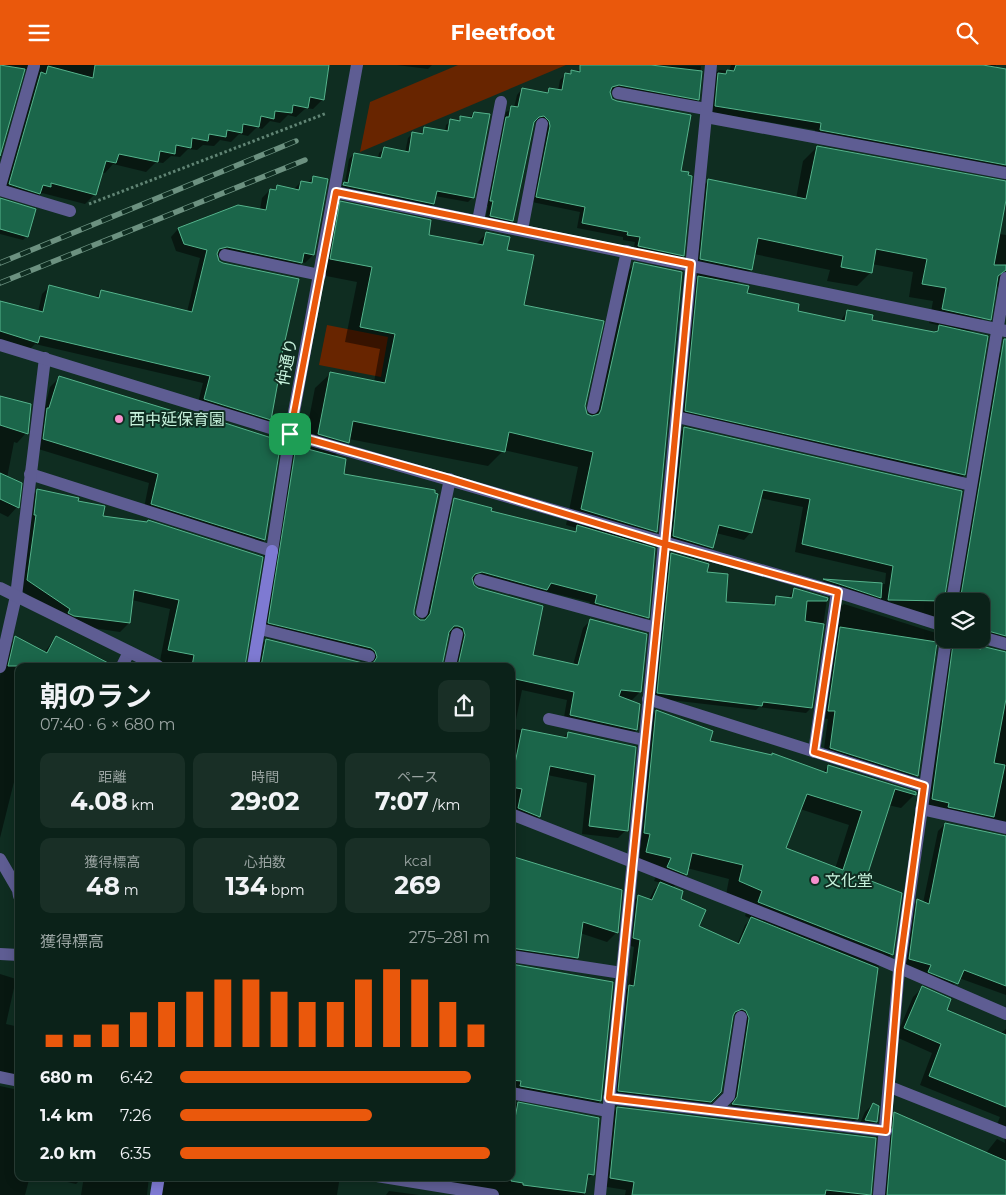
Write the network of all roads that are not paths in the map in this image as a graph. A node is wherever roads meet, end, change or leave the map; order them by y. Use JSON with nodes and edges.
{"nodes":[{"id":1,"x":358,"y":65,"type":"edge"},
{"id":2,"x":711,"y":65,"type":"edge"},
{"id":3,"x":34,"y":66,"type":"edge"},
{"id":4,"x":618,"y":93,"type":"dead end"},
{"id":5,"x":501,"y":102,"type":"dead end"},
{"id":6,"x":706,"y":113,"type":"junction"},
{"id":7,"x":542,"y":123,"type":"dead end"},
{"id":8,"x":1006,"y":173,"type":"edge"},
{"id":9,"x":0,"y":188,"type":"edge"},
{"id":10,"x":336,"y":192,"type":"junction"},
{"id":11,"x":70,"y":211,"type":"road end"},
{"id":12,"x":478,"y":221,"type":"junction"},
{"id":13,"x":522,"y":230,"type":"junction"},
{"id":14,"x":627,"y":251,"type":"junction"},
{"id":15,"x":225,"y":255,"type":"dead end"},
{"id":16,"x":691,"y":264,"type":"junction"},
{"id":17,"x":320,"y":275,"type":"junction"},
{"id":18,"x":1006,"y":278,"type":"edge"},
{"id":19,"x":1002,"y":330,"type":"edge"},
{"id":20,"x":0,"y":345,"type":"edge"},
{"id":21,"x":45,"y":359,"type":"junction"},
{"id":22,"x":593,"y":408,"type":"dead end"},
{"id":23,"x":677,"y":417,"type":"junction"},
{"id":24,"x":290,"y":434,"type":"junction"},
{"id":25,"x":30,"y":474,"type":"junction"},
{"id":26,"x":450,"y":479,"type":"junction"},
{"id":27,"x":971,"y":485,"type":"junction"},
{"id":28,"x":665,"y":544,"type":"junction"},
{"id":29,"x":272,"y":551,"type":"junction"},
{"id":30,"x":480,"y":580,"type":"dead end"},
{"id":31,"x":0,"y":588,"type":"edge"},
{"id":32,"x":838,"y":592,"type":"junction"},
{"id":33,"x":953,"y":593,"type":"edge"},
{"id":34,"x":16,"y":596,"type":"junction"},
{"id":35,"x":422,"y":612,"type":"dead end"},
{"id":36,"x":935,"y":623,"type":"edge"},
{"id":37,"x":656,"y":628,"type":"junction"},
{"id":38,"x":260,"y":629,"type":"junction"},
{"id":39,"x":457,"y":634,"type":"dead end"},
{"id":40,"x":990,"y":640,"type":"edge"},
{"id":41,"x":1006,"y":644,"type":"edge"},
{"id":42,"x":945,"y":648,"type":"edge"},
{"id":43,"x":129,"y":652,"type":"junction"},
{"id":44,"x":369,"y":656,"type":"dead end"},
{"id":45,"x":124,"y":663,"type":"edge"},
{"id":46,"x":152,"y":663,"type":"edge"},
{"id":47,"x":254,"y":663,"type":"edge"},
{"id":48,"x":451,"y":663,"type":"edge"},
{"id":49,"x":0,"y":667,"type":"edge"},
{"id":50,"x":648,"y":699,"type":"junction"},
{"id":51,"x":549,"y":719,"type":"dead end"},
{"id":52,"x":644,"y":740,"type":"junction"},
{"id":53,"x":814,"y":752,"type":"junction"},
{"id":54,"x":924,"y":786,"type":"junction"},
{"id":55,"x":921,"y":809,"type":"junction"},
{"id":56,"x":515,"y":816,"type":"edge"},
{"id":57,"x":1006,"y":828,"type":"edge"},
{"id":58,"x":0,"y":859,"type":"edge"},
{"id":59,"x":632,"y":863,"type":"junction"},
{"id":60,"x":15,"y":885,"type":"edge"},
{"id":61,"x":0,"y":954,"type":"edge"},
{"id":62,"x":15,"y":955,"type":"edge"},
{"id":63,"x":515,"y":956,"type":"edge"},
{"id":64,"x":899,"y":970,"type":"junction"},
{"id":65,"x":622,"y":973,"type":"junction"},
{"id":66,"x":1006,"y":1014,"type":"edge"},
{"id":67,"x":741,"y":1017,"type":"dead end"},
{"id":68,"x":0,"y":1077,"type":"edge"},
{"id":69,"x":15,"y":1080,"type":"edge"},
{"id":70,"x":890,"y":1087,"type":"junction"},
{"id":71,"x":515,"y":1093,"type":"edge"},
{"id":72,"x":608,"y":1104,"type":"junction"},
{"id":73,"x":715,"y":1110,"type":"junction"},
{"id":74,"x":886,"y":1131,"type":"junction"},
{"id":75,"x":1006,"y":1133,"type":"edge"},
{"id":76,"x":158,"y":1181,"type":"edge"},
{"id":77,"x":408,"y":1181,"type":"edge"},
{"id":78,"x":437,"y":1191,"type":"edge"},
{"id":79,"x":156,"y":1195,"type":"edge"},
{"id":80,"x":493,"y":1195,"type":"edge"},
{"id":81,"x":600,"y":1195,"type":"edge"},
{"id":82,"x":879,"y":1195,"type":"edge"}],
"edges":[{"from":1,"to":10,"type":"street","name":"仲通り"},
{"from":2,"to":6,"type":"street"},
{"from":3,"to":9,"type":"street"},
{"from":4,"to":6,"type":"street"},
{"from":5,"to":12,"type":"street"},
{"from":6,"to":8,"type":"street"},
{"from":6,"to":16,"type":"street"},
{"from":7,"to":13,"type":"street"},
{"from":9,"to":11,"type":"street"},
{"from":10,"to":12,"type":"street"},
{"from":10,"to":17,"type":"street","name":"仲通り"},
{"from":12,"to":13,"type":"street"},
{"from":13,"to":14,"type":"street"},
{"from":14,"to":16,"type":"street"},
{"from":14,"to":22,"type":"street"},
{"from":15,"to":17,"type":"street"},
{"from":16,"to":19,"type":"street"},
{"from":16,"to":23,"type":"street"},
{"from":17,"to":24,"type":"street","name":"仲通り"},
{"from":18,"to":19,"type":"street"},
{"from":19,"to":27,"type":"street"},
{"from":20,"to":21,"type":"street"},
{"from":21,"to":24,"type":"street"},
{"from":21,"to":25,"type":"street"},
{"from":23,"to":27,"type":"street"},
{"from":23,"to":28,"type":"street"},
{"from":24,"to":26,"type":"street"},
{"from":24,"to":29,"type":"street","name":"仲通り"},
{"from":25,"to":29,"type":"street"},
{"from":25,"to":34,"type":"street"},
{"from":26,"to":28,"type":"street"},
{"from":26,"to":35,"type":"street"},
{"from":27,"to":33,"type":"street"},
{"from":28,"to":32,"type":"street"},
{"from":28,"to":37,"type":"street"},
{"from":29,"to":38,"type":"street","name":"仲通り"},
{"from":30,"to":37,"type":"street"},
{"from":31,"to":34,"type":"street"},
{"from":32,"to":36,"type":"street"},
{"from":32,"to":53,"type":"street"},
{"from":34,"to":43,"type":"street"},
{"from":34,"to":49,"type":"street"},
{"from":37,"to":50,"type":"street"},
{"from":38,"to":44,"type":"street"},
{"from":38,"to":47,"type":"street","name":"仲通り"},
{"from":39,"to":48,"type":"street"},
{"from":40,"to":41,"type":"street"},
{"from":42,"to":54,"type":"street"},
{"from":43,"to":45,"type":"street"},
{"from":43,"to":46,"type":"street"},
{"from":50,"to":52,"type":"street"},
{"from":50,"to":53,"type":"street"},
{"from":51,"to":52,"type":"street"},
{"from":52,"to":59,"type":"street"},
{"from":53,"to":54,"type":"street"},
{"from":54,"to":55,"type":"street"},
{"from":55,"to":57,"type":"street"},
{"from":55,"to":64,"type":"street"},
{"from":56,"to":59,"type":"street"},
{"from":58,"to":60,"type":"street"},
{"from":59,"to":64,"type":"street"},
{"from":59,"to":65,"type":"street"},
{"from":61,"to":62,"type":"street"},
{"from":63,"to":65,"type":"street"},
{"from":64,"to":66,"type":"street"},
{"from":64,"to":70,"type":"street"},
{"from":65,"to":72,"type":"street"},
{"from":67,"to":73,"type":"street"},
{"from":68,"to":69,"type":"street"},
{"from":70,"to":74,"type":"street"},
{"from":70,"to":75,"type":"street"},
{"from":71,"to":72,"type":"street"},
{"from":72,"to":73,"type":"street"},
{"from":72,"to":81,"type":"street"},
{"from":73,"to":74,"type":"street"},
{"from":74,"to":82,"type":"street"},
{"from":76,"to":79,"type":"street"},
{"from":77,"to":78,"type":"street"},
{"from":78,"to":80,"type":"street"}]}
